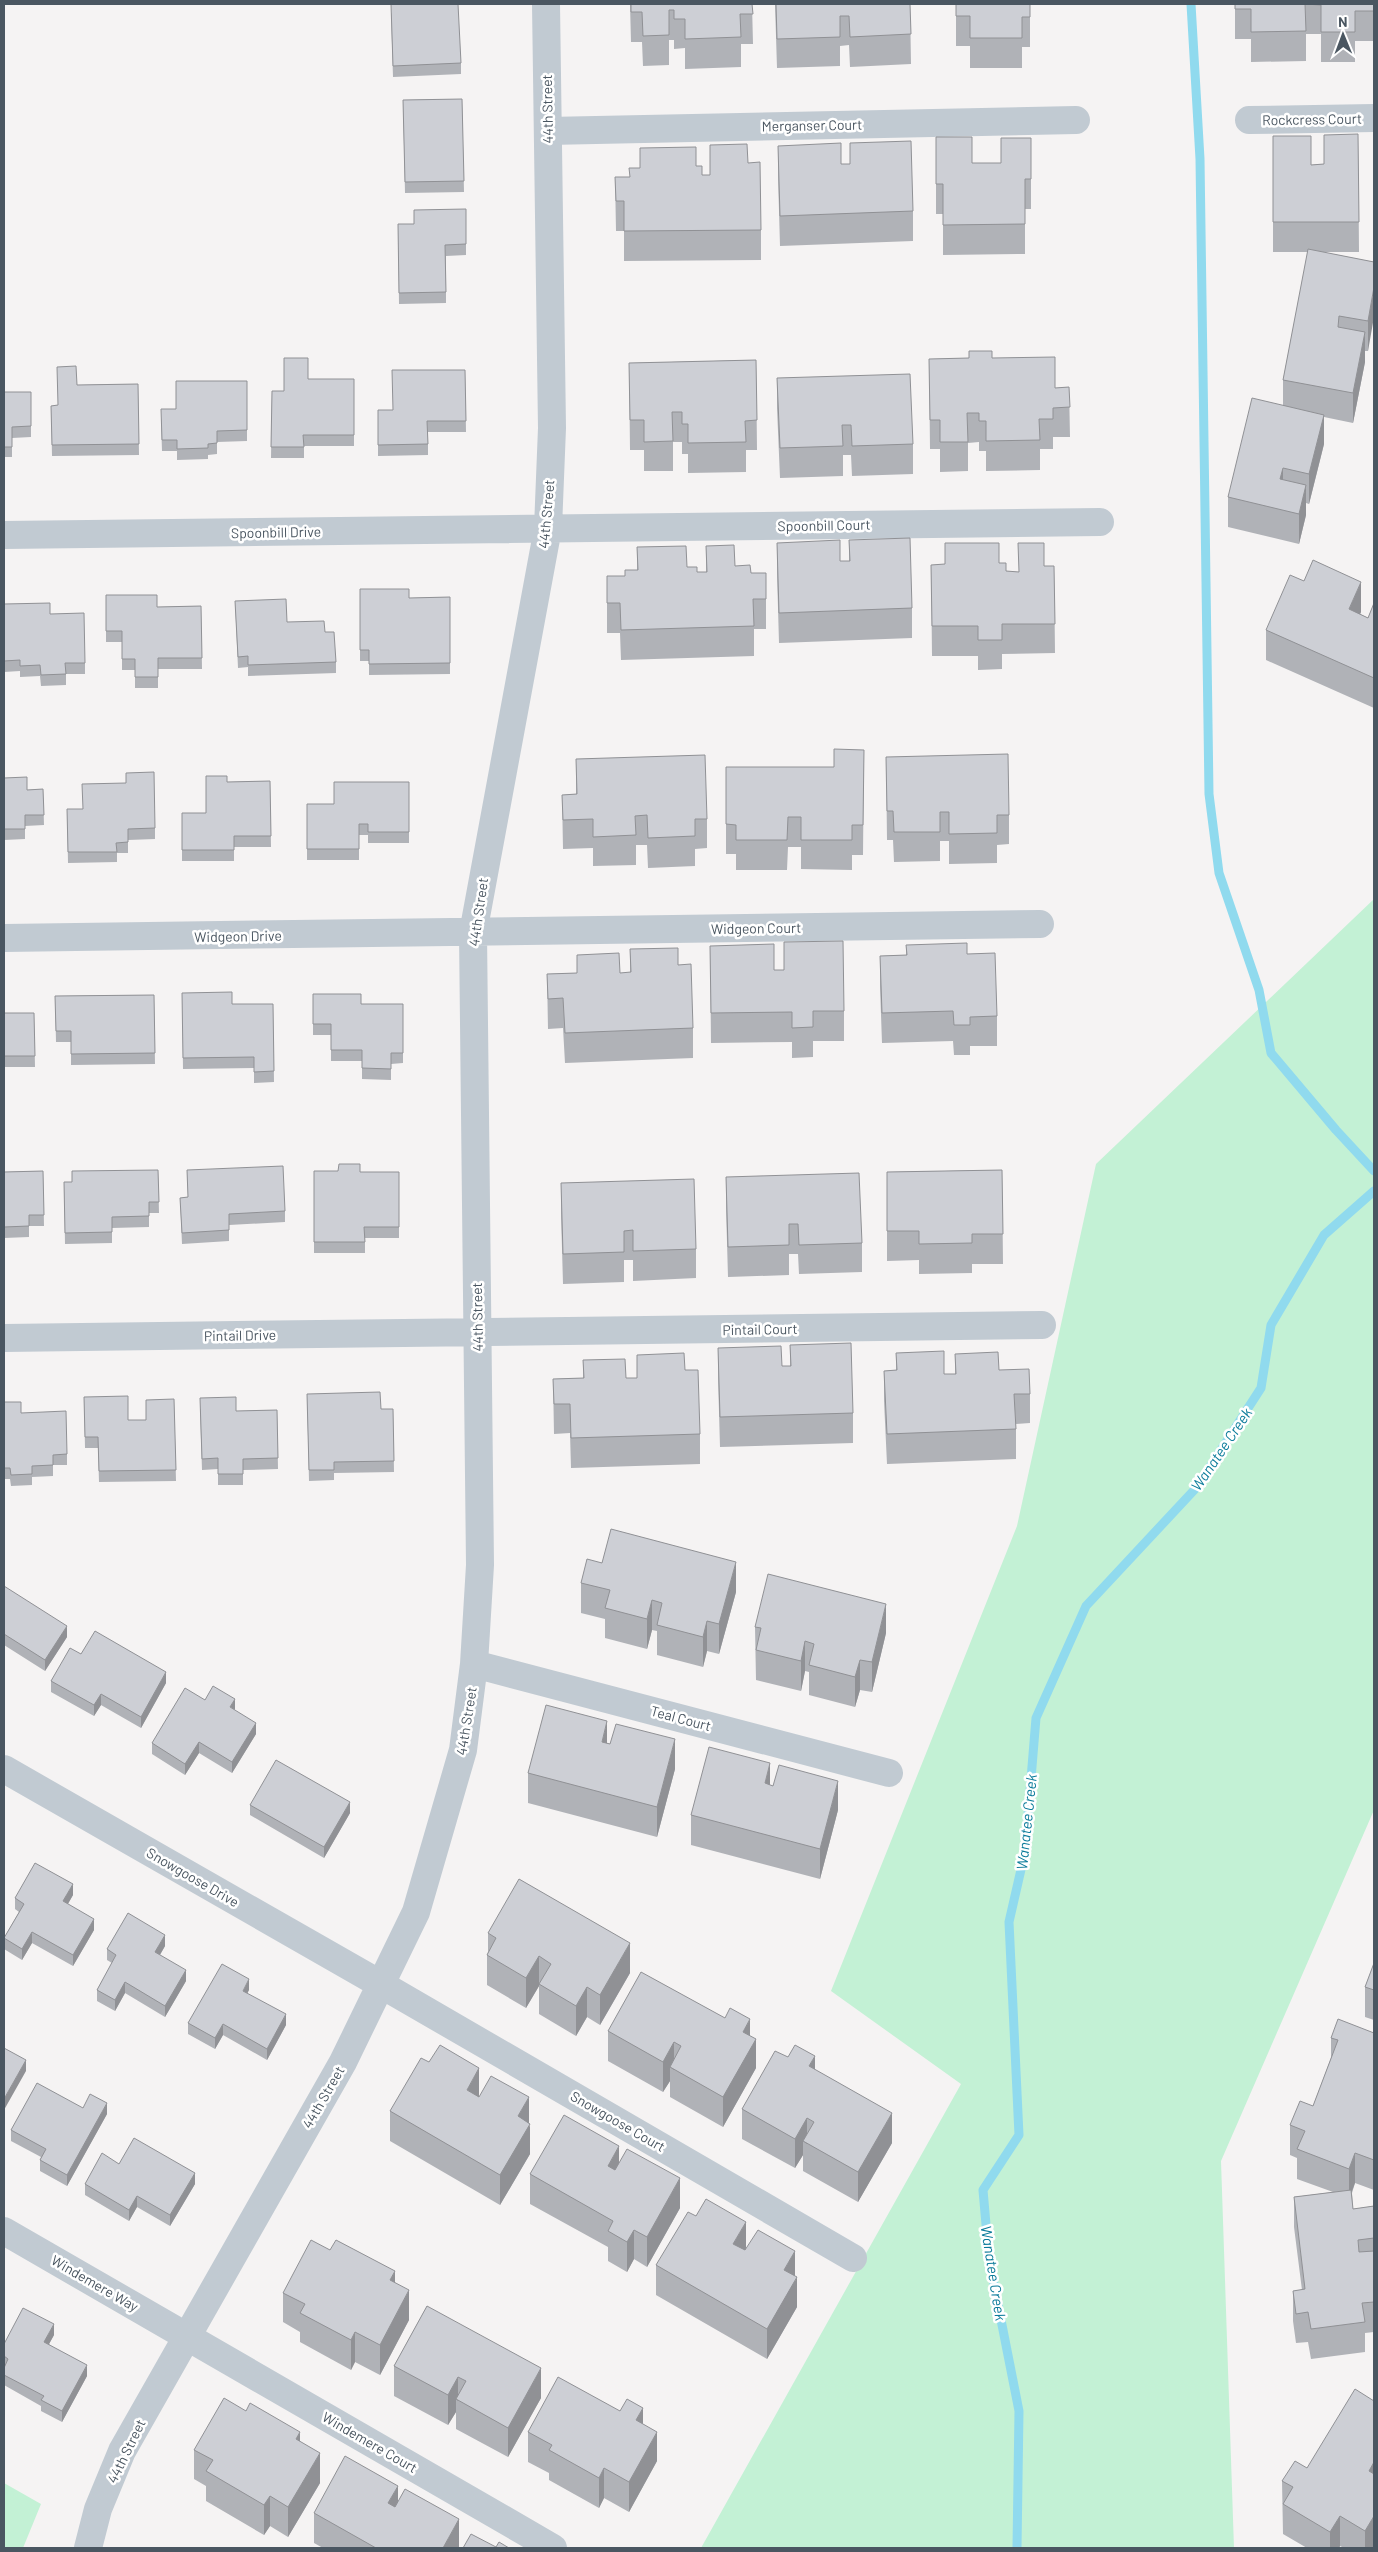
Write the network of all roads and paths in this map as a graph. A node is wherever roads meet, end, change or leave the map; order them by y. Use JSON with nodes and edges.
{"nodes":[{"id":1,"x":546,"y":4,"type":"edge"},
{"id":2,"x":1374,"y":118,"type":"edge"},
{"id":3,"x":1076,"y":120,"type":"dead end"},
{"id":4,"x":1249,"y":120,"type":"dead end"},
{"id":5,"x":548,"y":131,"type":"junction"},
{"id":6,"x":1100,"y":522,"type":"dead end"},
{"id":7,"x":548,"y":528,"type":"junction"},
{"id":8,"x":4,"y":534,"type":"edge"},
{"id":9,"x":1040,"y":924,"type":"dead end"},
{"id":10,"x":473,"y":933,"type":"junction"},
{"id":11,"x":4,"y":938,"type":"edge"},
{"id":12,"x":1042,"y":1325,"type":"dead end"},
{"id":13,"x":477,"y":1333,"type":"junction"},
{"id":14,"x":4,"y":1338,"type":"edge"},
{"id":15,"x":474,"y":1664,"type":"junction"},
{"id":16,"x":4,"y":1769,"type":"edge"},
{"id":17,"x":889,"y":1773,"type":"dead end"},
{"id":18,"x":382,"y":1985,"type":"junction"},
{"id":19,"x":4,"y":2231,"type":"edge"},
{"id":20,"x":853,"y":2258,"type":"dead end"},
{"id":21,"x":187,"y":2336,"type":"junction"},
{"id":22,"x":88,"y":2548,"type":"edge"},
{"id":23,"x":553,"y":2548,"type":"edge"}],
"edges":[{"from":1,"to":5,"type":"street","name":"44th Street"},
{"from":2,"to":4,"type":"street","name":"Rockcress Court"},
{"from":3,"to":5,"type":"street","name":"Merganser Court"},
{"from":5,"to":7,"type":"street","name":"44th Street"},
{"from":6,"to":7,"type":"street","name":"Spoonbill Court"},
{"from":7,"to":8,"type":"street","name":"Spoonbill Drive"},
{"from":7,"to":10,"type":"street","name":"44th Street"},
{"from":9,"to":10,"type":"street","name":"Widgeon Court"},
{"from":10,"to":11,"type":"street","name":"Widgeon Drive"},
{"from":10,"to":13,"type":"street","name":"44th Street"},
{"from":12,"to":13,"type":"street","name":"Pintail Court"},
{"from":13,"to":14,"type":"street","name":"Pintail Drive"},
{"from":13,"to":15,"type":"street","name":"44th Street"},
{"from":15,"to":17,"type":"street","name":"Teal Court"},
{"from":15,"to":18,"type":"street","name":"44th Street"},
{"from":16,"to":18,"type":"street","name":"Snowgoose Drive"},
{"from":18,"to":20,"type":"street","name":"Snowgoose Court"},
{"from":18,"to":21,"type":"street","name":"44th Street"},
{"from":19,"to":21,"type":"street","name":"Windemere Way"},
{"from":21,"to":22,"type":"street","name":"44th Street"},
{"from":21,"to":23,"type":"street","name":"Windemere Court"}]}
